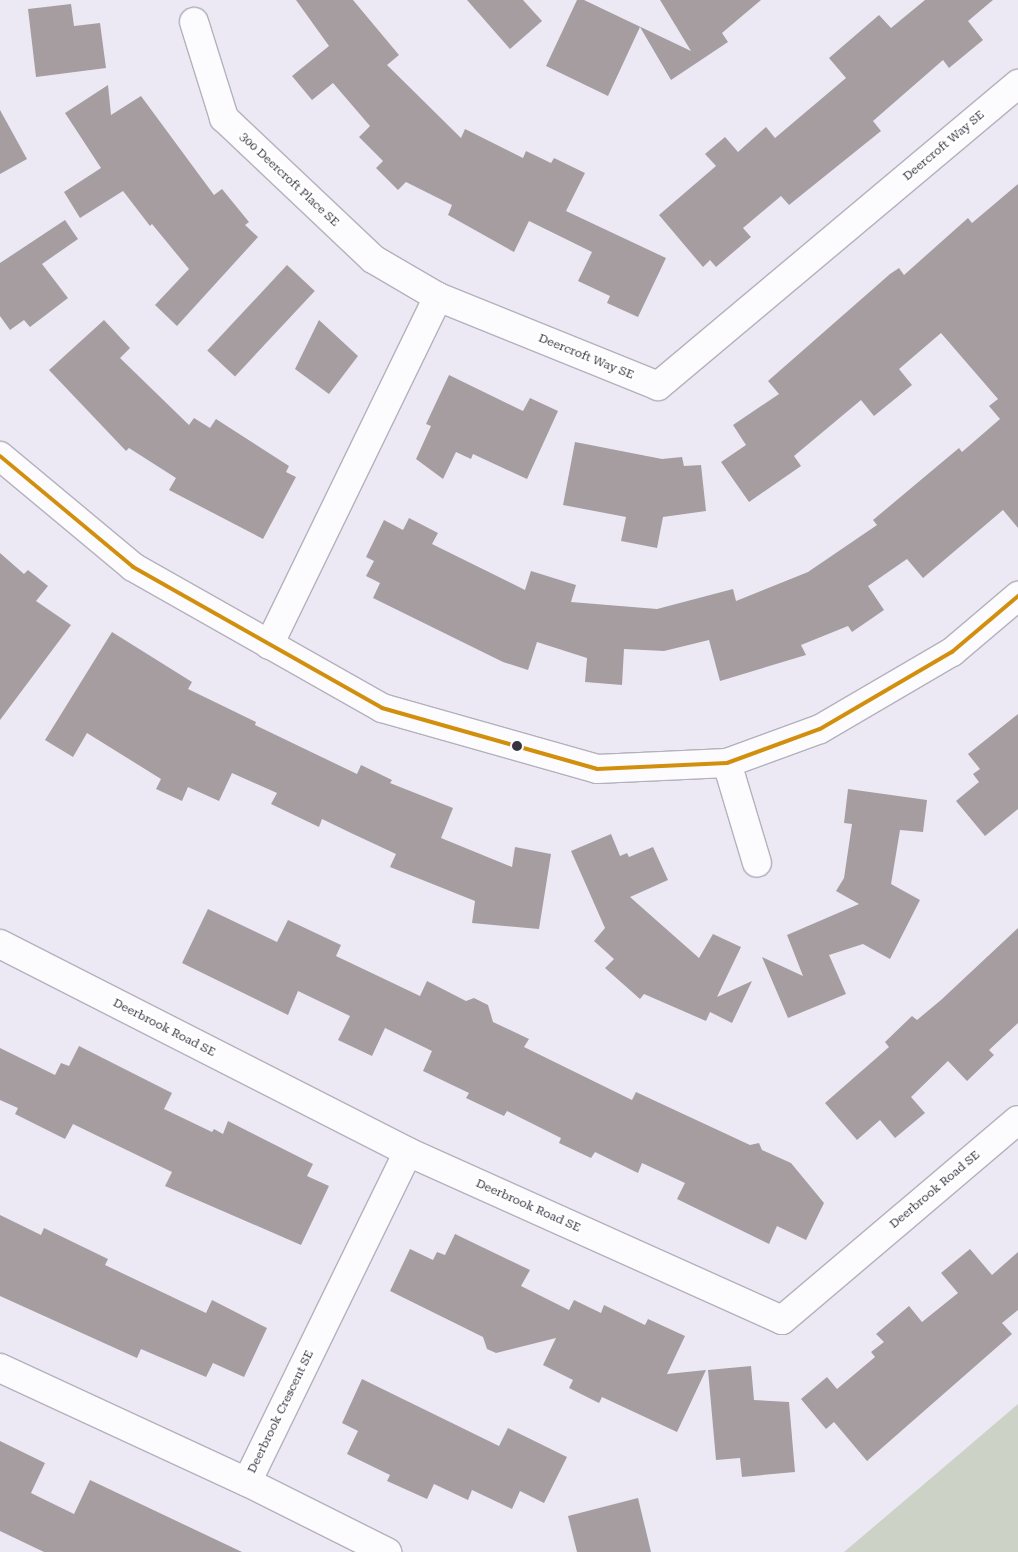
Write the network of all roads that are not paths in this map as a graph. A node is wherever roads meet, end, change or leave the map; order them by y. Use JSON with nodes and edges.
{"nodes":[{"id":1,"x":194,"y":22,"type":"dead end"},
{"id":2,"x":1018,"y":84,"type":"edge"},
{"id":3,"x":438,"y":297,"type":"junction"},
{"id":4,"x":0,"y":456,"type":"edge"},
{"id":5,"x":1018,"y":596,"type":"edge"},
{"id":6,"x":269,"y":645,"type":"junction"},
{"id":7,"x":727,"y":763,"type":"junction"},
{"id":8,"x":757,"y":863,"type":"dead end"},
{"id":9,"x":0,"y":944,"type":"edge"},
{"id":10,"x":1018,"y":1120,"type":"edge"},
{"id":11,"x":408,"y":1152,"type":"junction"},
{"id":12,"x":0,"y":1368,"type":"edge"},
{"id":13,"x":247,"y":1482,"type":"junction"},
{"id":14,"x":387,"y":1552,"type":"edge"}],
"edges":[{"from":1,"to":3,"type":"street","name":"300 Deercroft Place SE"},
{"from":2,"to":3,"type":"street","name":"Deercroft Way SE"},
{"from":3,"to":6,"type":"street"},
{"from":4,"to":6,"type":"street"},
{"from":5,"to":7,"type":"street"},
{"from":6,"to":7,"type":"street"},
{"from":7,"to":8,"type":"street"},
{"from":9,"to":11,"type":"street","name":"Deerbrook Road SE"},
{"from":10,"to":11,"type":"street","name":"Deerbrook Road SE"},
{"from":11,"to":13,"type":"street","name":"Deerbrook Crescent SE"},
{"from":12,"to":13,"type":"street","name":"Deerbrook Crescent SE"},
{"from":13,"to":14,"type":"street"}]}
